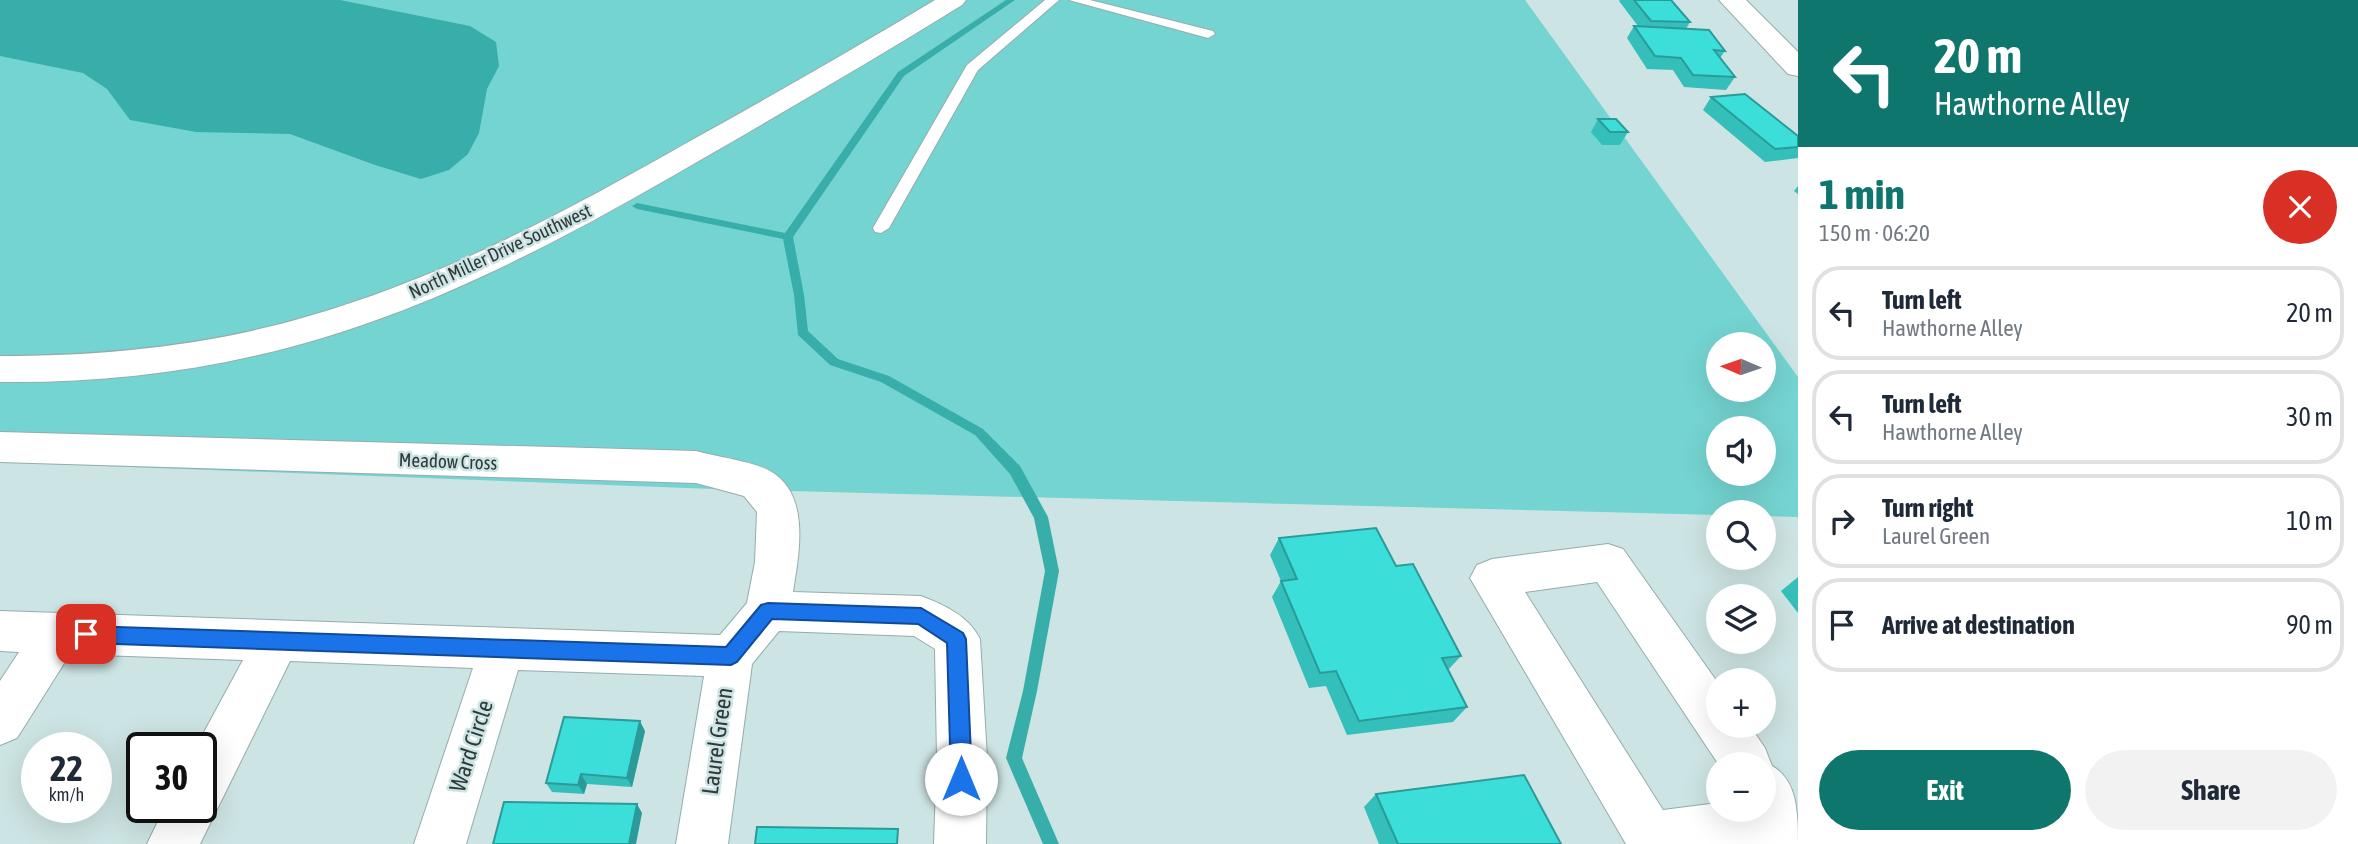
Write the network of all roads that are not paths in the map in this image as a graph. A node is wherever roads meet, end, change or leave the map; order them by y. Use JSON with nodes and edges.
{"nodes":[{"id":1,"x":953,"y":0,"type":"edge"},
{"id":2,"x":1054,"y":0,"type":"edge"},
{"id":3,"x":1075,"y":0,"type":"edge"},
{"id":4,"x":1732,"y":0,"type":"edge"},
{"id":5,"x":1208,"y":34,"type":"dead end"},
{"id":6,"x":1798,"y":68,"type":"edge"},
{"id":7,"x":881,"y":228,"type":"dead end"},
{"id":8,"x":0,"y":369,"type":"edge"},
{"id":9,"x":0,"y":447,"type":"edge"},
{"id":10,"x":768,"y":611,"type":"junction"},
{"id":11,"x":0,"y":631,"type":"edge"},
{"id":12,"x":58,"y":633,"type":"junction"},
{"id":13,"x":277,"y":640,"type":"junction"},
{"id":14,"x":502,"y":648,"type":"junction"},
{"id":15,"x":731,"y":656,"type":"junction"},
{"id":16,"x":1706,"y":704,"type":"edge"},
{"id":17,"x":0,"y":722,"type":"edge"},
{"id":18,"x":217,"y":758,"type":"edge"},
{"id":19,"x":1787,"y":817,"type":"edge"},
{"id":20,"x":184,"y":823,"type":"edge"},
{"id":21,"x":1653,"y":841,"type":"edge"},
{"id":22,"x":173,"y":844,"type":"edge"},
{"id":23,"x":440,"y":844,"type":"edge"},
{"id":24,"x":702,"y":844,"type":"edge"},
{"id":25,"x":960,"y":844,"type":"edge"}],
"edges":[{"from":1,"to":8,"type":"street","name":"North Miller Drive Southwest"},
{"from":2,"to":7,"type":"lane"},
{"from":3,"to":5,"type":"lane"},
{"from":4,"to":6,"type":"street"},
{"from":9,"to":10,"type":"street","name":"Meadow Cross"},
{"from":10,"to":15,"type":"street"},
{"from":10,"to":25,"type":"street"},
{"from":11,"to":12,"type":"street"},
{"from":12,"to":13,"type":"street"},
{"from":12,"to":17,"type":"street"},
{"from":13,"to":14,"type":"street"},
{"from":13,"to":18,"type":"street"},
{"from":14,"to":15,"type":"street"},
{"from":14,"to":23,"type":"street","name":"Ward Circle"},
{"from":15,"to":24,"type":"street","name":"Laurel Green"},
{"from":16,"to":21,"type":"street"},
{"from":19,"to":21,"type":"street"},
{"from":20,"to":22,"type":"street"}]}
